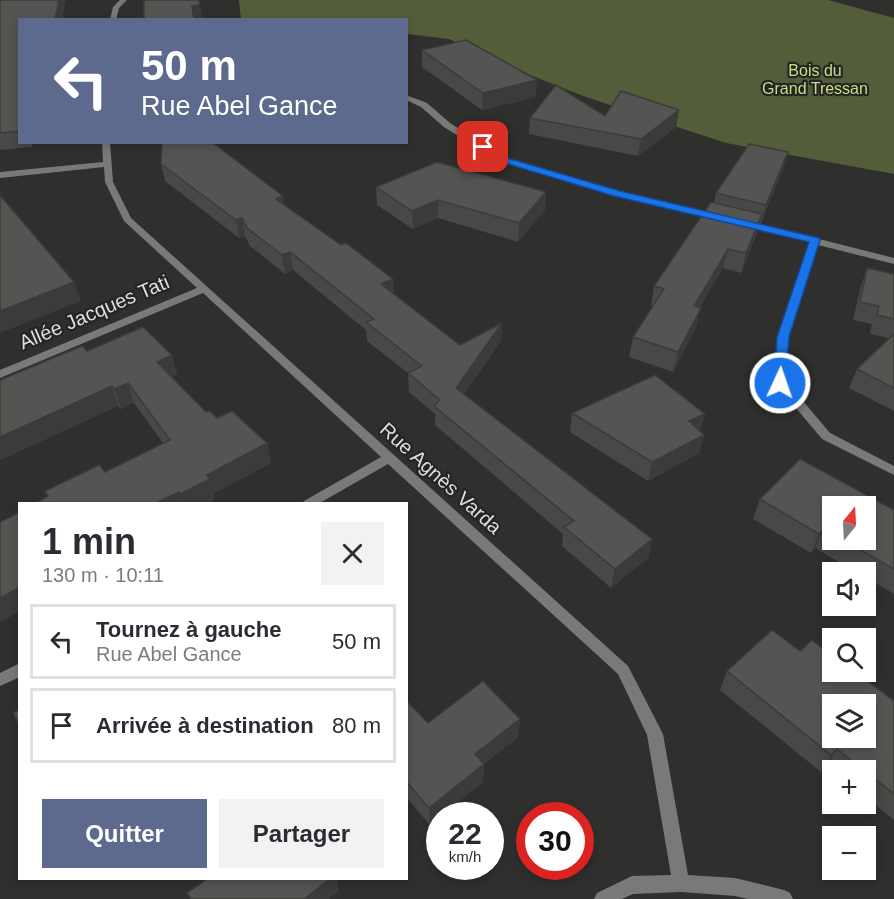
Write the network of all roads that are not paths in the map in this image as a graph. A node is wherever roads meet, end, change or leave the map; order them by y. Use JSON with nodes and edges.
{"nodes":[{"id":1,"x":124,"y":0,"type":"edge"},
{"id":2,"x":113,"y":18,"type":"edge"},
{"id":3,"x":408,"y":99,"type":"edge"},
{"id":4,"x":106,"y":144,"type":"edge"},
{"id":5,"x":107,"y":164,"type":"junction"},
{"id":6,"x":0,"y":175,"type":"edge"},
{"id":7,"x":815,"y":240,"type":"junction"},
{"id":8,"x":894,"y":261,"type":"edge"},
{"id":9,"x":204,"y":289,"type":"junction"},
{"id":10,"x":0,"y":374,"type":"edge"},
{"id":11,"x":389,"y":458,"type":"junction"},
{"id":12,"x":894,"y":471,"type":"edge"},
{"id":13,"x":312,"y":502,"type":"edge"},
{"id":14,"x":18,"y":670,"type":"edge"},
{"id":15,"x":0,"y":680,"type":"edge"},
{"id":16,"x":681,"y":883,"type":"junction"},
{"id":17,"x":603,"y":899,"type":"edge"},
{"id":18,"x":784,"y":899,"type":"edge"}],
"edges":[{"from":1,"to":2,"type":"street"},
{"from":3,"to":7,"type":"street"},
{"from":4,"to":5,"type":"street","name":"Rue Agnès Varda"},
{"from":5,"to":6,"type":"street"},
{"from":5,"to":9,"type":"street","name":"Rue Agnès Varda"},
{"from":7,"to":8,"type":"street"},
{"from":7,"to":12,"type":"street"},
{"from":9,"to":10,"type":"street","name":"Allée Jacques Tati"},
{"from":9,"to":11,"type":"street","name":"Rue Agnès Varda"},
{"from":11,"to":13,"type":"street"},
{"from":11,"to":16,"type":"street","name":"Rue Agnès Varda"},
{"from":14,"to":15,"type":"street"},
{"from":16,"to":17,"type":"street"},
{"from":16,"to":18,"type":"street"}]}
